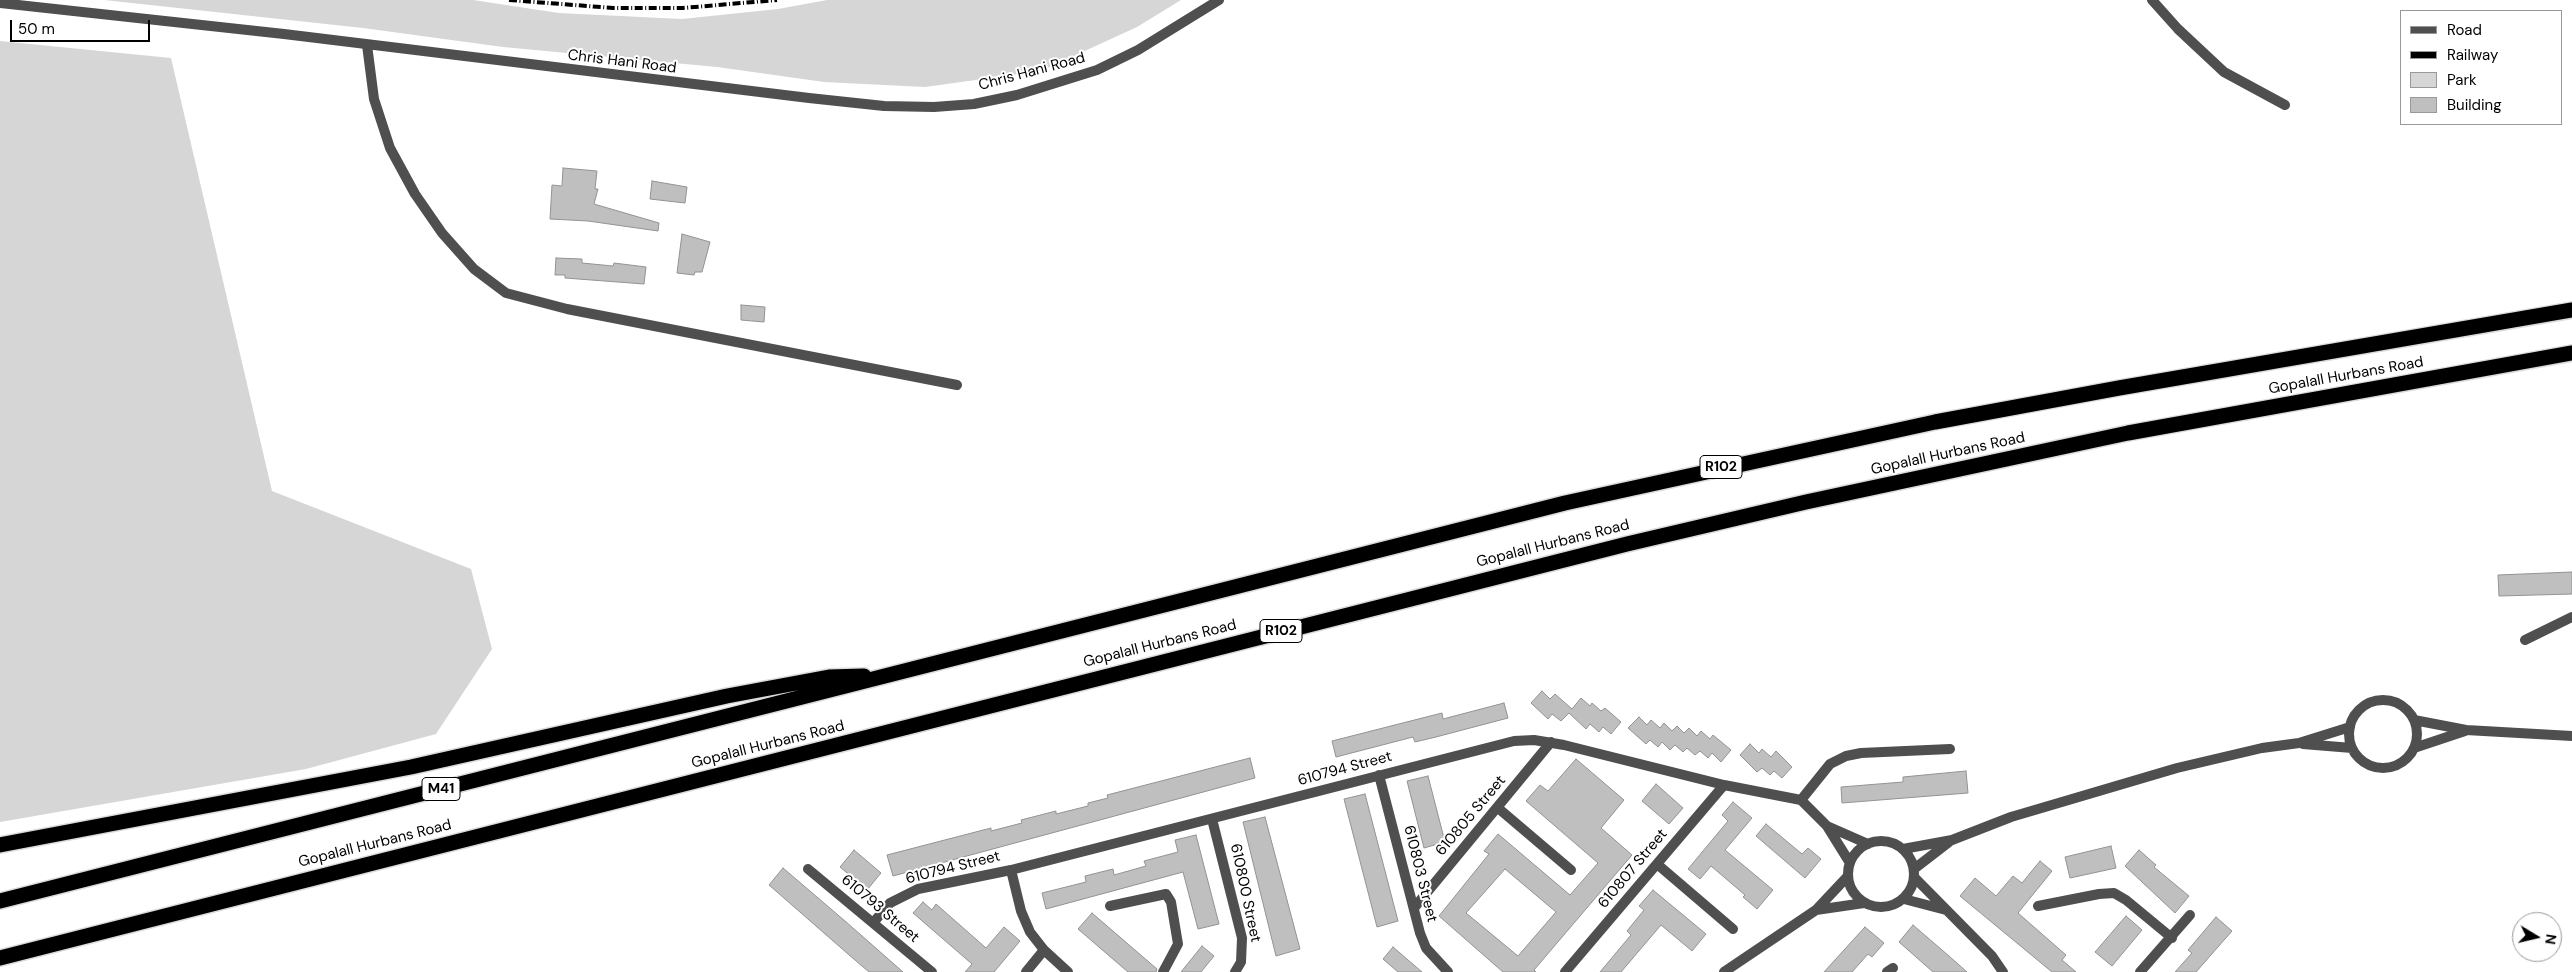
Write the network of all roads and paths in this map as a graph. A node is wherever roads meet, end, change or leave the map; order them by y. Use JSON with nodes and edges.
{"nodes":[{"id":1,"x":1219,"y":0,"type":"edge"},
{"id":2,"x":2152,"y":0,"type":"edge"},
{"id":3,"x":0,"y":3,"type":"edge"},
{"id":4,"x":367,"y":46,"type":"junction"},
{"id":5,"x":2285,"y":105,"type":"dead end"},
{"id":6,"x":2572,"y":310,"type":"edge"},
{"id":7,"x":2572,"y":353,"type":"edge"},
{"id":8,"x":958,"y":386,"type":"dead end"},
{"id":9,"x":2572,"y":617,"type":"edge"},
{"id":10,"x":2525,"y":640,"type":"dead end"},
{"id":11,"x":881,"y":677,"type":"junction"},
{"id":12,"x":2414,"y":720,"type":"junction"},
{"id":13,"x":2350,"y":727,"type":"junction"},
{"id":14,"x":2466,"y":730,"type":"junction"},
{"id":15,"x":2572,"y":736,"type":"edge"},
{"id":16,"x":1551,"y":742,"type":"junction"},
{"id":17,"x":2299,"y":743,"type":"junction"},
{"id":18,"x":2352,"y":748,"type":"junction"},
{"id":19,"x":2414,"y":748,"type":"junction"},
{"id":20,"x":1950,"y":750,"type":"dead end"},
{"id":21,"x":1379,"y":775,"type":"junction"},
{"id":22,"x":1724,"y":785,"type":"junction"},
{"id":23,"x":1801,"y":800,"type":"junction"},
{"id":24,"x":1498,"y":808,"type":"junction"},
{"id":25,"x":1212,"y":819,"type":"junction"},
{"id":26,"x":1827,"y":826,"type":"junction"},
{"id":27,"x":1952,"y":840,"type":"junction"},
{"id":28,"x":1868,"y":844,"type":"junction"},
{"id":29,"x":0,"y":845,"type":"edge"},
{"id":30,"x":1903,"y":849,"type":"junction"},
{"id":31,"x":1850,"y":863,"type":"junction"},
{"id":32,"x":1657,"y":864,"type":"junction"},
{"id":33,"x":808,"y":869,"type":"dead end"},
{"id":34,"x":1011,"y":870,"type":"junction"},
{"id":35,"x":1571,"y":870,"type":"dead end"},
{"id":36,"x":1914,"y":873,"type":"junction"},
{"id":37,"x":1848,"y":876,"type":"junction"},
{"id":38,"x":1904,"y":899,"type":"junction"},
{"id":39,"x":0,"y":901,"type":"edge"},
{"id":40,"x":1864,"y":903,"type":"junction"},
{"id":41,"x":1110,"y":906,"type":"dead end"},
{"id":42,"x":2038,"y":906,"type":"dead end"},
{"id":43,"x":1414,"y":908,"type":"junction"},
{"id":44,"x":1816,"y":910,"type":"junction"},
{"id":45,"x":1947,"y":910,"type":"junction"},
{"id":46,"x":2190,"y":915,"type":"dead end"},
{"id":47,"x":873,"y":923,"type":"junction"},
{"id":48,"x":1733,"y":928,"type":"dead end"},
{"id":49,"x":2172,"y":938,"type":"junction"},
{"id":50,"x":1044,"y":950,"type":"junction"},
{"id":51,"x":0,"y":958,"type":"edge"},
{"id":52,"x":932,"y":972,"type":"edge"},
{"id":53,"x":1026,"y":972,"type":"edge"},
{"id":54,"x":1068,"y":972,"type":"edge"},
{"id":55,"x":1163,"y":972,"type":"edge"},
{"id":56,"x":1235,"y":972,"type":"edge"},
{"id":57,"x":1448,"y":972,"type":"edge"},
{"id":58,"x":1565,"y":972,"type":"edge"},
{"id":59,"x":1724,"y":972,"type":"edge"},
{"id":60,"x":2003,"y":972,"type":"edge"},
{"id":61,"x":2140,"y":972,"type":"edge"}],
"edges":[{"from":1,"to":4,"type":"street","name":"Chris Hani Road"},
{"from":2,"to":5,"type":"street"},
{"from":3,"to":4,"type":"street","name":"Chris Hani Road"},
{"from":4,"to":8,"type":"street"},
{"from":6,"to":11,"type":"highway","name":"Gopalall Hurbans Road","number":"R102"},
{"from":7,"to":51,"type":"highway","name":"Gopalall Hurbans Road","number":"R102"},
{"from":9,"to":10,"type":"street"},
{"from":11,"to":29,"type":"highway"},
{"from":11,"to":39,"type":"highway","name":"Gopalall Hurbans Road","number":"M41"},
{"from":12,"to":13,"type":"street"},
{"from":12,"to":14,"type":"street"},
{"from":12,"to":19,"type":"street"},
{"from":13,"to":17,"type":"street"},
{"from":13,"to":18,"type":"street"},
{"from":14,"to":15,"type":"street"},
{"from":14,"to":19,"type":"street"},
{"from":16,"to":21,"type":"street","name":"610794 Street"},
{"from":16,"to":22,"type":"street","name":"610794 Street"},
{"from":16,"to":24,"type":"street","name":"610805 Street"},
{"from":17,"to":18,"type":"street"},
{"from":17,"to":27,"type":"street"},
{"from":18,"to":19,"type":"street"},
{"from":20,"to":23,"type":"street"},
{"from":21,"to":25,"type":"street","name":"610794 Street"},
{"from":21,"to":43,"type":"street","name":"610803 Street"},
{"from":22,"to":23,"type":"street","name":"610794 Street"},
{"from":22,"to":32,"type":"street","name":"610807 Street"},
{"from":23,"to":26,"type":"street"},
{"from":24,"to":35,"type":"street"},
{"from":24,"to":43,"type":"street","name":"610805 Street"},
{"from":25,"to":34,"type":"street","name":"610794 Street"},
{"from":25,"to":56,"type":"street","name":"610800 Street"},
{"from":26,"to":28,"type":"street"},
{"from":26,"to":31,"type":"street"},
{"from":27,"to":30,"type":"street"},
{"from":27,"to":36,"type":"street"},
{"from":28,"to":30,"type":"street"},
{"from":28,"to":31,"type":"street"},
{"from":30,"to":36,"type":"street"},
{"from":31,"to":37,"type":"street"},
{"from":32,"to":48,"type":"street"},
{"from":32,"to":58,"type":"street","name":"610807 Street"},
{"from":33,"to":47,"type":"street","name":"610793 Street"},
{"from":34,"to":47,"type":"street","name":"610794 Street"},
{"from":34,"to":50,"type":"street"},
{"from":36,"to":38,"type":"street"},
{"from":36,"to":45,"type":"street"},
{"from":37,"to":40,"type":"street"},
{"from":37,"to":44,"type":"street"},
{"from":38,"to":40,"type":"street"},
{"from":38,"to":45,"type":"street"},
{"from":40,"to":44,"type":"street"},
{"from":41,"to":55,"type":"street"},
{"from":42,"to":49,"type":"street"},
{"from":43,"to":57,"type":"street","name":"610803 Street"},
{"from":44,"to":59,"type":"street"},
{"from":45,"to":60,"type":"street"},
{"from":46,"to":49,"type":"street"},
{"from":47,"to":52,"type":"street","name":"610793 Street"},
{"from":49,"to":61,"type":"street"},
{"from":50,"to":53,"type":"street"},
{"from":50,"to":54,"type":"street"}]}
